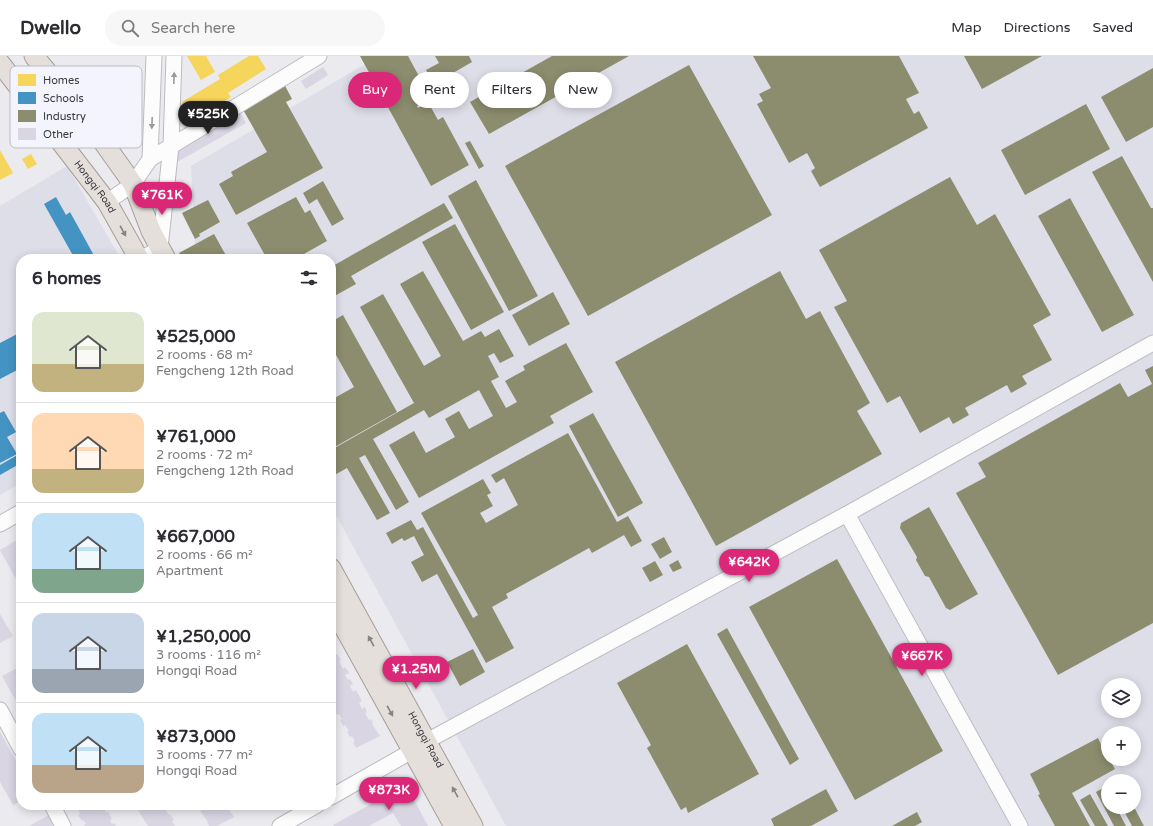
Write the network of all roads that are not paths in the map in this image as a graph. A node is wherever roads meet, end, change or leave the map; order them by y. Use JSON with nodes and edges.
{"nodes":[{"id":1,"x":34,"y":56,"type":"edge"},
{"id":2,"x":154,"y":56,"type":"edge"},
{"id":3,"x":174,"y":56,"type":"edge"},
{"id":4,"x":319,"y":56,"type":"edge"},
{"id":5,"x":0,"y":63,"type":"edge"},
{"id":6,"x":42,"y":66,"type":"edge"},
{"id":7,"x":10,"y":76,"type":"edge"},
{"id":8,"x":171,"y":146,"type":"junction"},
{"id":9,"x":65,"y":148,"type":"edge"},
{"id":10,"x":107,"y":148,"type":"edge"},
{"id":11,"x":150,"y":159,"type":"junction"},
{"id":12,"x":133,"y":184,"type":"junction"},
{"id":13,"x":107,"y":202,"type":"junction"},
{"id":14,"x":137,"y":254,"type":"edge"},
{"id":15,"x":163,"y":254,"type":"edge"},
{"id":16,"x":1153,"y":343,"type":"edge"},
{"id":17,"x":847,"y":514,"type":"junction"},
{"id":18,"x":16,"y":515,"type":"edge"},
{"id":19,"x":0,"y":524,"type":"edge"},
{"id":20,"x":336,"y":578,"type":"edge"},
{"id":21,"x":336,"y":612,"type":"edge"},
{"id":22,"x":0,"y":710,"type":"edge"},
{"id":23,"x":16,"y":739,"type":"edge"},
{"id":24,"x":420,"y":746,"type":"junction"},
{"id":25,"x":336,"y":794,"type":"edge"},
{"id":26,"x":55,"y":810,"type":"edge"},
{"id":27,"x":308,"y":810,"type":"edge"},
{"id":28,"x":64,"y":826,"type":"edge"},
{"id":29,"x":280,"y":826,"type":"edge"},
{"id":30,"x":454,"y":826,"type":"edge"},
{"id":31,"x":473,"y":826,"type":"edge"},
{"id":32,"x":1020,"y":826,"type":"edge"}],
"edges":[{"from":1,"to":6,"type":"main road"},
{"from":2,"to":11,"type":"street","one_way":true},
{"from":8,"to":3,"type":"street","one_way":true},
{"from":4,"to":8,"type":"street"},
{"from":5,"to":7,"type":"main road","name":"Hongqi Road"},
{"from":8,"to":11,"type":"street"},
{"from":8,"to":15,"type":"street"},
{"from":9,"to":13,"type":"main road","name":"Hongqi Road"},
{"from":10,"to":12,"type":"main road"},
{"from":11,"to":12,"type":"street"},
{"from":12,"to":13,"type":"street"},
{"from":12,"to":15,"type":"main road"},
{"from":13,"to":14,"type":"main road","name":"Hongqi Road","one_way":true},
{"from":16,"to":17,"type":"street"},
{"from":17,"to":24,"type":"street"},
{"from":17,"to":32,"type":"street"},
{"from":18,"to":19,"type":"street"},
{"from":24,"to":20,"type":"main road","name":"Hongqi Road","one_way":true},
{"from":21,"to":24,"type":"main road","name":"Hongqi Road","one_way":true},
{"from":22,"to":23,"type":"street"},
{"from":24,"to":25,"type":"street"},
{"from":24,"to":30,"type":"main road","name":"Hongqi Road"},
{"from":31,"to":24,"type":"main road","name":"Hongqi Road","one_way":true},
{"from":26,"to":28,"type":"street"},
{"from":27,"to":29,"type":"street"}]}
